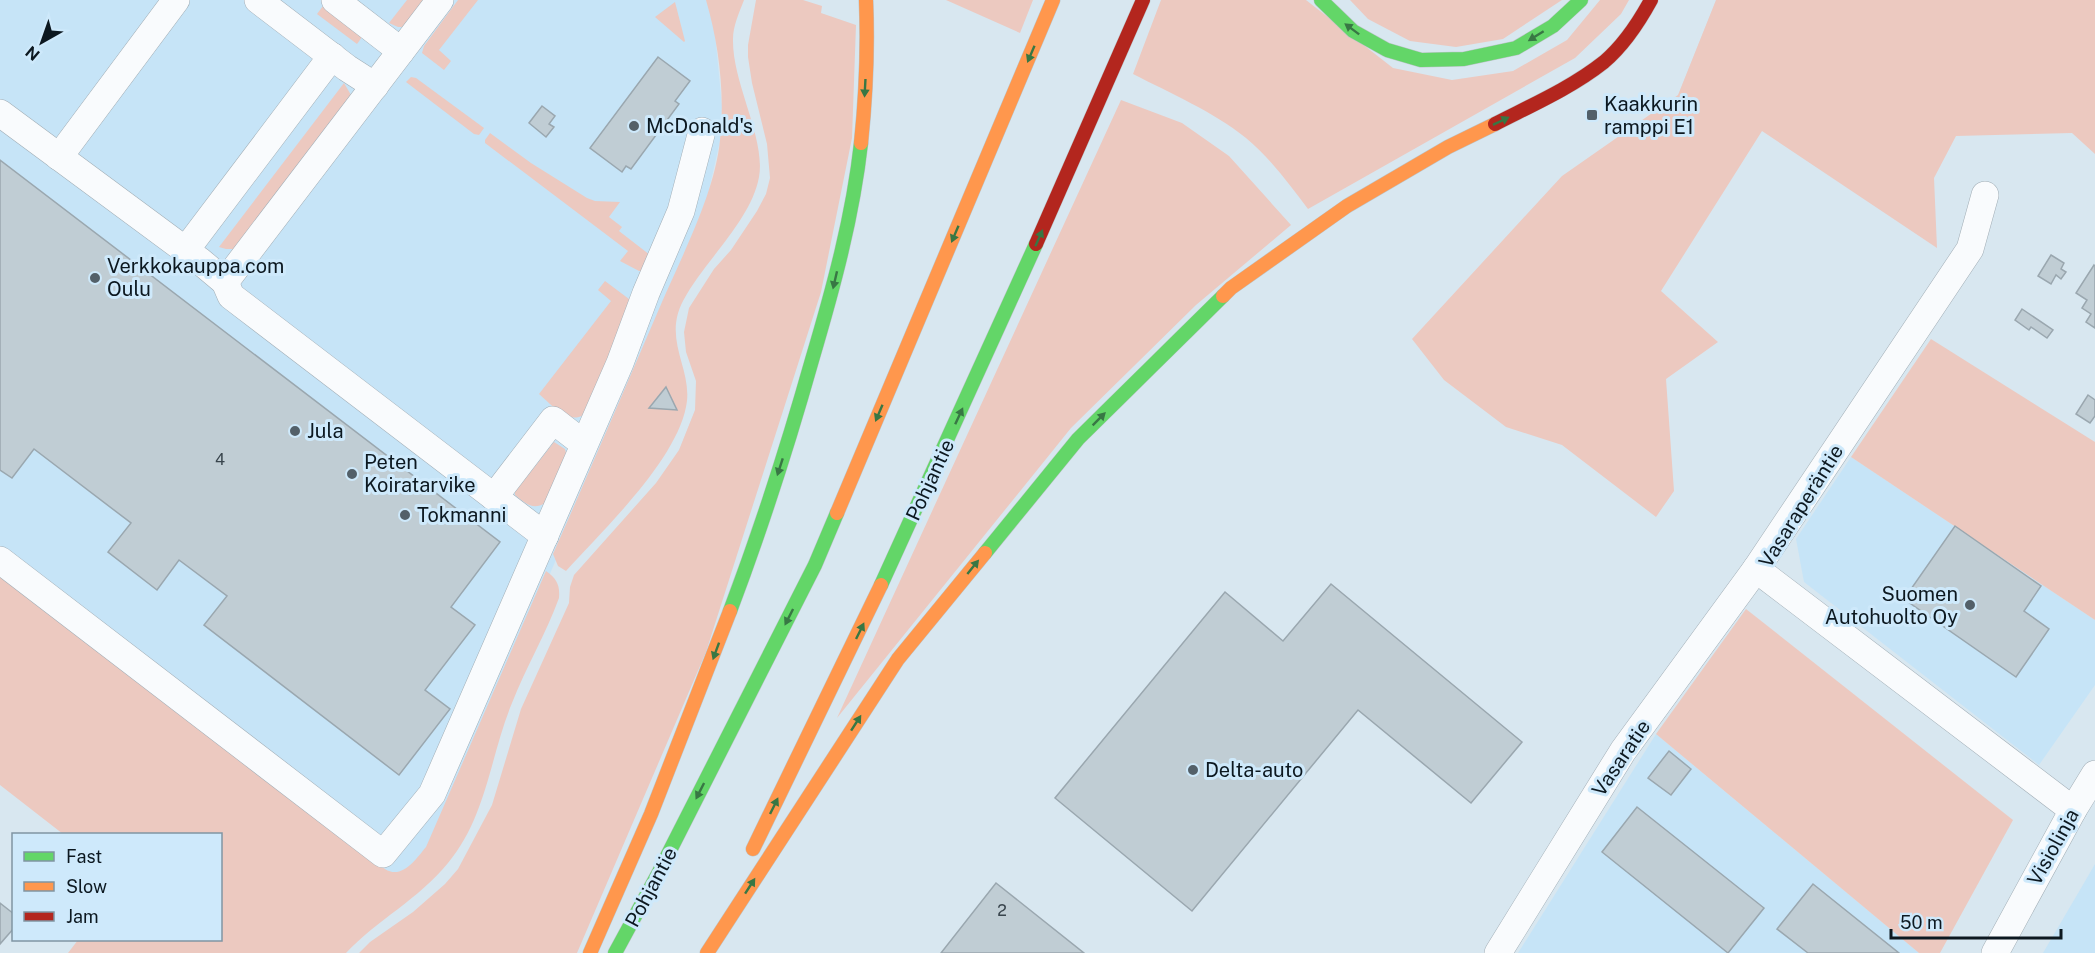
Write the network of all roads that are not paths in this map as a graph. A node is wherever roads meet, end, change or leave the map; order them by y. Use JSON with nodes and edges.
{"nodes":[{"id":1,"x":176,"y":0,"type":"edge"},
{"id":2,"x":258,"y":0,"type":"edge"},
{"id":3,"x":335,"y":0,"type":"edge"},
{"id":4,"x":440,"y":0,"type":"edge"},
{"id":5,"x":866,"y":0,"type":"edge"},
{"id":6,"x":1053,"y":0,"type":"edge"},
{"id":7,"x":1143,"y":0,"type":"edge"},
{"id":8,"x":1321,"y":0,"type":"edge"},
{"id":9,"x":1581,"y":0,"type":"edge"},
{"id":10,"x":1650,"y":0,"type":"edge"},
{"id":11,"x":367,"y":9,"type":"edge"},
{"id":12,"x":401,"y":51,"type":"junction"},
{"id":13,"x":332,"y":56,"type":"junction"},
{"id":14,"x":375,"y":86,"type":"junction"},
{"id":15,"x":0,"y":113,"type":"edge"},
{"id":16,"x":702,"y":131,"type":"dead end"},
{"id":17,"x":59,"y":157,"type":"junction"},
{"id":18,"x":1986,"y":195,"type":"dead end"},
{"id":19,"x":185,"y":250,"type":"junction"},
{"id":20,"x":225,"y":282,"type":"junction"},
{"id":21,"x":584,"y":444,"type":"junction"},
{"id":22,"x":494,"y":497,"type":"junction"},
{"id":23,"x":544,"y":536,"type":"junction"},
{"id":24,"x":0,"y":560,"type":"edge"},
{"id":25,"x":1756,"y":570,"type":"junction"},
{"id":26,"x":2095,"y":774,"type":"edge"},
{"id":27,"x":2073,"y":810,"type":"junction"},
{"id":28,"x":749,"y":856,"type":"dead end"},
{"id":29,"x":739,"y":878,"type":"dead end"},
{"id":30,"x":590,"y":953,"type":"edge"},
{"id":31,"x":615,"y":953,"type":"edge"},
{"id":32,"x":702,"y":953,"type":"edge"},
{"id":33,"x":707,"y":953,"type":"edge"},
{"id":34,"x":1498,"y":953,"type":"edge"},
{"id":35,"x":1995,"y":953,"type":"edge"}],
"edges":[{"from":1,"to":17,"type":"street"},
{"from":2,"to":13,"type":"street"},
{"from":3,"to":11,"type":"street"},
{"from":4,"to":12,"type":"street"},
{"from":5,"to":30,"type":"highway","one_way":true},
{"from":6,"to":31,"type":"highway","name":"Pohjantie","one_way":true},
{"from":28,"to":7,"type":"highway","name":"Pohjantie","one_way":true},
{"from":9,"to":8,"type":"highway","one_way":true},
{"from":33,"to":10,"type":"highway","one_way":true},
{"from":11,"to":12,"type":"street"},
{"from":12,"to":14,"type":"street"},
{"from":13,"to":14,"type":"street"},
{"from":13,"to":19,"type":"street"},
{"from":14,"to":20,"type":"street"},
{"from":15,"to":17,"type":"street"},
{"from":16,"to":21,"type":"street"},
{"from":17,"to":19,"type":"street"},
{"from":18,"to":25,"type":"street","name":"Vasaraperäntie"},
{"from":19,"to":20,"type":"street"},
{"from":20,"to":22,"type":"street"},
{"from":21,"to":22,"type":"street"},
{"from":21,"to":23,"type":"street"},
{"from":22,"to":23,"type":"street"},
{"from":23,"to":24,"type":"street"},
{"from":25,"to":27,"type":"street","name":"Vasaraperäntie"},
{"from":25,"to":34,"type":"street","name":"Vasaratie"},
{"from":26,"to":27,"type":"street","name":"Visiolinja"},
{"from":27,"to":35,"type":"street","name":"Visiolinja"},
{"from":29,"to":32,"type":"highway"}]}
